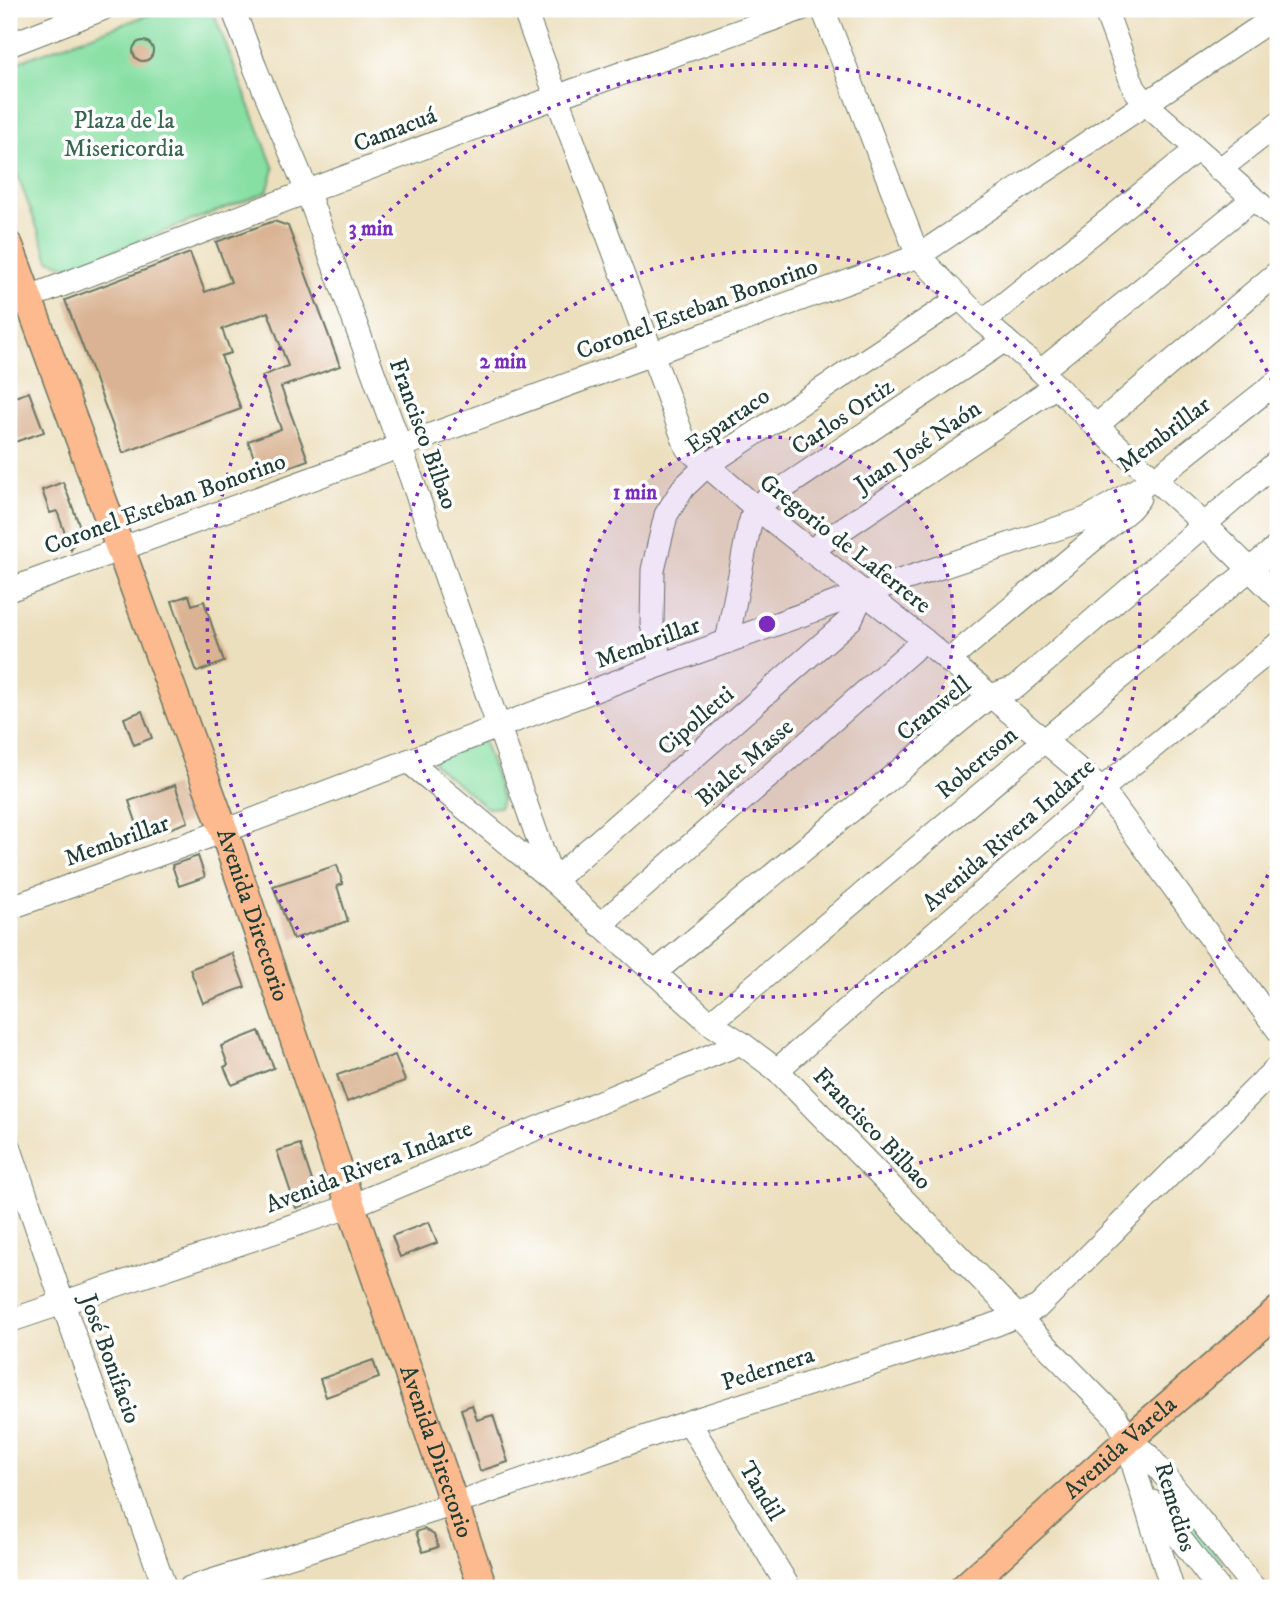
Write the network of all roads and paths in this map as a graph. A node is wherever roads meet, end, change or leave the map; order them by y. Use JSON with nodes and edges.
{"nodes":[{"id":1,"x":102,"y":9,"type":"edge"},
{"id":2,"x":233,"y":9,"type":"edge"},
{"id":3,"x":524,"y":9,"type":"edge"},
{"id":4,"x":801,"y":9,"type":"edge"},
{"id":5,"x":823,"y":9,"type":"edge"},
{"id":6,"x":1105,"y":9,"type":"edge"},
{"id":7,"x":1278,"y":15,"type":"edge"},
{"id":8,"x":9,"y":45,"type":"edge"},
{"id":9,"x":556,"y":97,"type":"junction"},
{"id":10,"x":1146,"y":104,"type":"junction"},
{"id":11,"x":1278,"y":124,"type":"edge"},
{"id":12,"x":1196,"y":150,"type":"junction"},
{"id":13,"x":1219,"y":170,"type":"junction"},
{"id":14,"x":307,"y":191,"type":"junction"},
{"id":15,"x":1253,"y":199,"type":"junction"},
{"id":16,"x":1277,"y":218,"type":"edge"},
{"id":17,"x":9,"y":246,"type":"edge"},
{"id":18,"x":918,"y":256,"type":"junction"},
{"id":19,"x":1278,"y":272,"type":"edge"},
{"id":20,"x":960,"y":298,"type":"junction"},
{"id":21,"x":18,"y":301,"type":"edge"},
{"id":22,"x":984,"y":321,"type":"junction"},
{"id":23,"x":1005,"y":341,"type":"junction"},
{"id":24,"x":653,"y":353,"type":"junction"},
{"id":25,"x":1049,"y":379,"type":"junction"},
{"id":26,"x":1278,"y":381,"type":"edge"},
{"id":27,"x":1096,"y":426,"type":"junction"},
{"id":28,"x":400,"y":446,"type":"junction"},
{"id":29,"x":1278,"y":461,"type":"edge"},
{"id":30,"x":706,"y":466,"type":"junction"},
{"id":31,"x":1155,"y":480,"type":"junction"},
{"id":32,"x":755,"y":507,"type":"junction"},
{"id":33,"x":1204,"y":524,"type":"junction"},
{"id":34,"x":1278,"y":546,"type":"edge"},
{"id":35,"x":120,"y":549,"type":"junction"},
{"id":36,"x":810,"y":551,"type":"junction"},
{"id":37,"x":1250,"y":570,"type":"junction"},
{"id":38,"x":9,"y":590,"type":"edge"},
{"id":39,"x":863,"y":593,"type":"junction"},
{"id":40,"x":1278,"y":597,"type":"edge"},
{"id":41,"x":924,"y":640,"type":"junction"},
{"id":42,"x":727,"y":642,"type":"junction"},
{"id":43,"x":1278,"y":644,"type":"edge"},
{"id":44,"x":948,"y":661,"type":"junction"},
{"id":45,"x":661,"y":665,"type":"junction"},
{"id":46,"x":990,"y":696,"type":"junction"},
{"id":47,"x":498,"y":726,"type":"junction"},
{"id":48,"x":1045,"y":740,"type":"junction"},
{"id":49,"x":408,"y":761,"type":"junction"},
{"id":50,"x":1102,"y":789,"type":"junction"},
{"id":51,"x":224,"y":831,"type":"junction"},
{"id":52,"x":553,"y":880,"type":"junction"},
{"id":53,"x":9,"y":908,"type":"edge"},
{"id":54,"x":600,"y":925,"type":"junction"},
{"id":55,"x":654,"y":973,"type":"junction"},
{"id":56,"x":710,"y":1023,"type":"junction"},
{"id":57,"x":1278,"y":1030,"type":"edge"},
{"id":58,"x":741,"y":1043,"type":"junction"},
{"id":59,"x":1278,"y":1066,"type":"edge"},
{"id":60,"x":777,"y":1070,"type":"junction"},
{"id":61,"x":9,"y":1146,"type":"edge"},
{"id":62,"x":351,"y":1206,"type":"junction"},
{"id":63,"x":62,"y":1304,"type":"junction"},
{"id":64,"x":1278,"y":1311,"type":"edge"},
{"id":65,"x":1018,"y":1316,"type":"junction"},
{"id":66,"x":9,"y":1321,"type":"edge"},
{"id":67,"x":688,"y":1422,"type":"junction"},
{"id":68,"x":1128,"y":1440,"type":"junction"},
{"id":69,"x":1142,"y":1489,"type":"junction"},
{"id":70,"x":454,"y":1504,"type":"junction"},
{"id":71,"x":165,"y":1588,"type":"edge"},
{"id":72,"x":190,"y":1588,"type":"edge"},
{"id":73,"x":483,"y":1588,"type":"edge"},
{"id":74,"x":789,"y":1588,"type":"edge"},
{"id":75,"x":964,"y":1588,"type":"edge"},
{"id":76,"x":1172,"y":1588,"type":"edge"},
{"id":77,"x":1218,"y":1588,"type":"edge"},
{"id":78,"x":1254,"y":1588,"type":"edge"}],
"edges":[{"from":1,"to":8,"type":"street"},
{"from":2,"to":14,"type":"street","name":"Francisco Bilbao"},
{"from":3,"to":9,"type":"street","name":"Gregorio de Laferrere"},
{"from":4,"to":9,"type":"street","name":"Camacuá"},
{"from":5,"to":18,"type":"street"},
{"from":6,"to":10,"type":"street"},
{"from":7,"to":10,"type":"street","name":"Coronel Esteban Bonorino"},
{"from":9,"to":14,"type":"street","name":"Camacuá"},
{"from":9,"to":24,"type":"street","name":"Gregorio de Laferrere"},
{"from":10,"to":12,"type":"street"},
{"from":10,"to":18,"type":"street","name":"Coronel Esteban Bonorino"},
{"from":11,"to":13,"type":"street"},
{"from":12,"to":13,"type":"street"},
{"from":12,"to":22,"type":"street"},
{"from":13,"to":15,"type":"street"},
{"from":14,"to":21,"type":"street","name":"Camacuá"},
{"from":14,"to":28,"type":"street","name":"Francisco Bilbao"},
{"from":15,"to":16,"type":"street"},
{"from":15,"to":25,"type":"street"},
{"from":17,"to":21,"type":"main road","name":"Avenida Directorio"},
{"from":18,"to":20,"type":"street"},
{"from":18,"to":24,"type":"street","name":"Coronel Esteban Bonorino"},
{"from":19,"to":27,"type":"street"},
{"from":20,"to":22,"type":"street"},
{"from":20,"to":30,"type":"street","name":"Espartaco"},
{"from":21,"to":35,"type":"main road","name":"Avenida Directorio"},
{"from":22,"to":23,"type":"street"},
{"from":23,"to":25,"type":"street"},
{"from":23,"to":32,"type":"street","name":"Carlos Ortiz"},
{"from":24,"to":28,"type":"street","name":"Coronel Esteban Bonorino"},
{"from":24,"to":30,"type":"street","name":"Gregorio de Laferrere"},
{"from":25,"to":27,"type":"street"},
{"from":25,"to":36,"type":"street","name":"Juan José Naón"},
{"from":26,"to":31,"type":"street","name":"Membrillar"},
{"from":27,"to":31,"type":"street"},
{"from":28,"to":35,"type":"street","name":"Coronel Esteban Bonorino"},
{"from":28,"to":47,"type":"street","name":"Francisco Bilbao"},
{"from":29,"to":33,"type":"street","name":"Cranwell"},
{"from":30,"to":32,"type":"street","name":"Gregorio de Laferrere"},
{"from":30,"to":45,"type":"street","name":"Espartaco"},
{"from":31,"to":33,"type":"street"},
{"from":31,"to":39,"type":"street","name":"Membrillar"},
{"from":31,"to":44,"type":"street"},
{"from":32,"to":36,"type":"street","name":"Gregorio de Laferrere"},
{"from":32,"to":42,"type":"street"},
{"from":33,"to":37,"type":"street"},
{"from":33,"to":46,"type":"street","name":"Cranwell"},
{"from":34,"to":37,"type":"street","name":"Robertson"},
{"from":35,"to":38,"type":"street","name":"Coronel Esteban Bonorino"},
{"from":35,"to":51,"type":"main road","name":"Avenida Directorio"},
{"from":36,"to":39,"type":"street","name":"Gregorio de Laferrere"},
{"from":37,"to":40,"type":"street"},
{"from":37,"to":48,"type":"street","name":"Robertson"},
{"from":39,"to":41,"type":"street","name":"Gregorio de Laferrere"},
{"from":39,"to":42,"type":"street","name":"Membrillar"},
{"from":39,"to":52,"type":"street","name":"Cipolletti"},
{"from":41,"to":44,"type":"street","name":"Gregorio de Laferrere"},
{"from":41,"to":54,"type":"street","name":"Bialet Masse"},
{"from":42,"to":45,"type":"street","name":"Membrillar"},
{"from":43,"to":50,"type":"street","name":"Avenida Rivera Indarte"},
{"from":44,"to":46,"type":"street","name":"Gregorio de Laferrere"},
{"from":45,"to":47,"type":"street","name":"Membrillar"},
{"from":46,"to":48,"type":"street","name":"Gregorio de Laferrere"},
{"from":46,"to":55,"type":"street","name":"Cranwell"},
{"from":47,"to":49,"type":"street","name":"Membrillar"},
{"from":47,"to":52,"type":"street","name":"Francisco Bilbao"},
{"from":48,"to":50,"type":"street","name":"Gregorio de Laferrere"},
{"from":48,"to":56,"type":"street","name":"Robertson"},
{"from":49,"to":51,"type":"street","name":"Membrillar"},
{"from":49,"to":52,"type":"street","name":"Francisco Bilbao"},
{"from":50,"to":57,"type":"street","name":"Gregorio de Laferrere"},
{"from":50,"to":60,"type":"street","name":"Avenida Rivera Indarte"},
{"from":51,"to":53,"type":"street","name":"Membrillar"},
{"from":51,"to":62,"type":"main road","name":"Avenida Directorio"},
{"from":52,"to":54,"type":"street","name":"Francisco Bilbao"},
{"from":54,"to":55,"type":"street","name":"Francisco Bilbao"},
{"from":55,"to":56,"type":"street","name":"Francisco Bilbao"},
{"from":56,"to":58,"type":"street","name":"Francisco Bilbao"},
{"from":58,"to":60,"type":"street","name":"Francisco Bilbao"},
{"from":58,"to":62,"type":"street","name":"Avenida Rivera Indarte"},
{"from":59,"to":65,"type":"street","name":"Pedernera"},
{"from":60,"to":65,"type":"street","name":"Francisco Bilbao"},
{"from":61,"to":63,"type":"street","name":"José Bonifacio"},
{"from":62,"to":63,"type":"street","name":"Avenida Rivera Indarte"},
{"from":62,"to":70,"type":"main road","name":"Avenida Directorio"},
{"from":63,"to":66,"type":"street","name":"Avenida Rivera Indarte"},
{"from":63,"to":71,"type":"street","name":"José Bonifacio"},
{"from":64,"to":68,"type":"main road","name":"Avenida Varela"},
{"from":65,"to":67,"type":"street","name":"Pedernera"},
{"from":65,"to":68,"type":"street","name":"Francisco Bilbao"},
{"from":67,"to":70,"type":"street","name":"Pedernera"},
{"from":67,"to":74,"type":"street","name":"Tandil"},
{"from":68,"to":69,"type":"street","name":"Remedios"},
{"from":68,"to":75,"type":"main road","name":"Avenida Varela"},
{"from":68,"to":78,"type":"street"},
{"from":69,"to":76,"type":"street","name":"Remedios"},
{"from":69,"to":77,"type":"street"},
{"from":70,"to":72,"type":"street","name":"Pedernera"},
{"from":70,"to":73,"type":"main road","name":"Avenida Directorio"}]}
